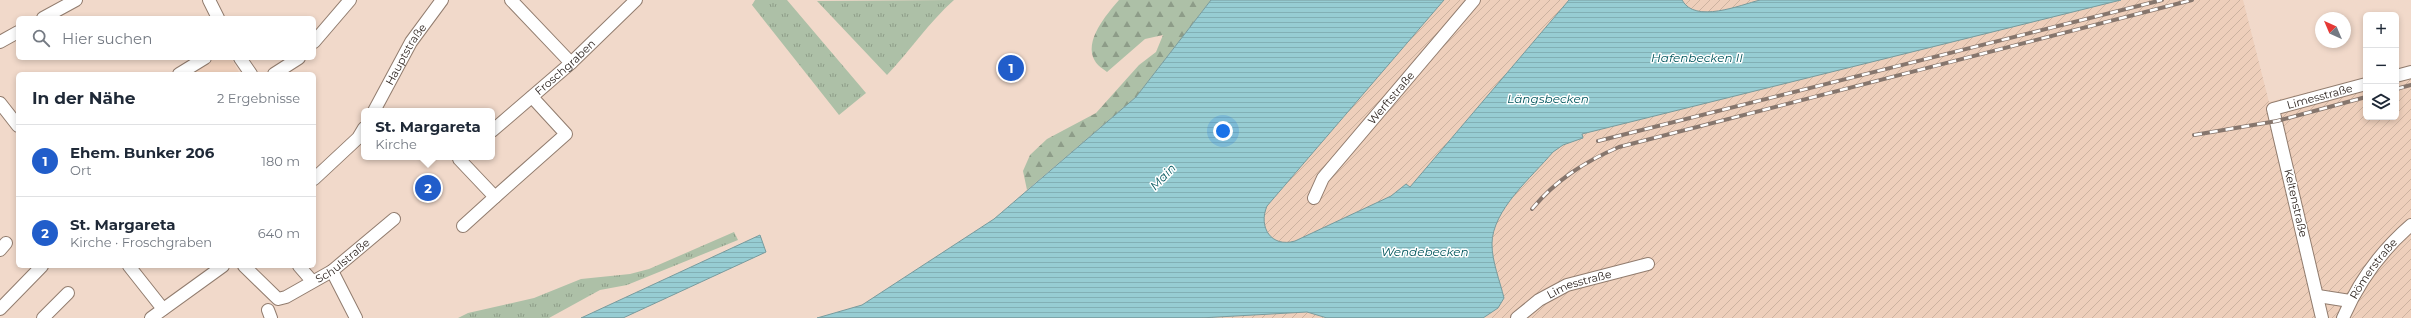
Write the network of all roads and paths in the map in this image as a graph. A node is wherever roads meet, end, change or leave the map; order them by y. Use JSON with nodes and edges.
{"nodes":[{"id":1,"x":76,"y":0,"type":"edge"},
{"id":2,"x":210,"y":0,"type":"edge"},
{"id":3,"x":350,"y":0,"type":"edge"},
{"id":4,"x":442,"y":0,"type":"edge"},
{"id":5,"x":511,"y":0,"type":"edge"},
{"id":6,"x":636,"y":0,"type":"edge"},
{"id":7,"x":1474,"y":0,"type":"edge"},
{"id":8,"x":47,"y":16,"type":"edge"},
{"id":9,"x":217,"y":16,"type":"edge"},
{"id":10,"x":16,"y":33,"type":"edge"},
{"id":11,"x":316,"y":40,"type":"edge"},
{"id":12,"x":0,"y":42,"type":"edge"},
{"id":13,"x":201,"y":60,"type":"edge"},
{"id":14,"x":241,"y":60,"type":"edge"},
{"id":15,"x":296,"y":60,"type":"edge"},
{"id":16,"x":571,"y":63,"type":"junction"},
{"id":17,"x":182,"y":72,"type":"edge"},
{"id":18,"x":250,"y":72,"type":"edge"},
{"id":19,"x":277,"y":72,"type":"edge"},
{"id":20,"x":2411,"y":72,"type":"edge"},
{"id":21,"x":2399,"y":75,"type":"edge"},
{"id":22,"x":2363,"y":85,"type":"edge"},
{"id":23,"x":532,"y":97,"type":"junction"},
{"id":24,"x":0,"y":103,"type":"edge"},
{"id":25,"x":376,"y":108,"type":"edge"},
{"id":26,"x":2273,"y":109,"type":"joint"},
{"id":27,"x":16,"y":123,"type":"edge"},
{"id":28,"x":495,"y":128,"type":"edge"},
{"id":29,"x":361,"y":133,"type":"edge"},
{"id":30,"x":460,"y":160,"type":"edge"},
{"id":31,"x":316,"y":173,"type":"edge"},
{"id":32,"x":495,"y":197,"type":"junction"},
{"id":33,"x":1314,"y":198,"type":"dead end"},
{"id":34,"x":394,"y":219,"type":"dead end"},
{"id":35,"x":464,"y":226,"type":"dead end"},
{"id":36,"x":2411,"y":226,"type":"edge"},
{"id":37,"x":1648,"y":264,"type":"dead end"},
{"id":38,"x":40,"y":268,"type":"edge"},
{"id":39,"x":130,"y":268,"type":"edge"},
{"id":40,"x":220,"y":268,"type":"edge"},
{"id":41,"x":246,"y":268,"type":"edge"},
{"id":42,"x":301,"y":268,"type":"edge"},
{"id":43,"x":332,"y":271,"type":"junction"},
{"id":44,"x":312,"y":281,"type":"junction"},
{"id":45,"x":68,"y":293,"type":"dead end"},
{"id":46,"x":2318,"y":296,"type":"junction"},
{"id":47,"x":2350,"y":301,"type":"junction"},
{"id":48,"x":0,"y":310,"type":"edge"},
{"id":49,"x":156,"y":315,"type":"edge"},
{"id":50,"x":43,"y":318,"type":"edge"},
{"id":51,"x":356,"y":318,"type":"edge"},
{"id":52,"x":1517,"y":318,"type":"edge"},
{"id":53,"x":2322,"y":318,"type":"edge"},
{"id":54,"x":2343,"y":318,"type":"edge"}],
"edges":[{"from":1,"to":8,"type":"street"},
{"from":2,"to":9,"type":"street"},
{"from":3,"to":11,"type":"street"},
{"from":4,"to":25,"type":"street","name":"Hauptstraße"},
{"from":5,"to":16,"type":"street"},
{"from":6,"to":16,"type":"street","name":"Froschgraben"},
{"from":7,"to":33,"type":"street","name":"Werftstraße"},
{"from":10,"to":12,"type":"street"},
{"from":13,"to":17,"type":"street"},
{"from":14,"to":18,"type":"street"},
{"from":15,"to":19,"type":"street"},
{"from":16,"to":23,"type":"street","name":"Froschgraben"},
{"from":20,"to":21,"type":"street"},
{"from":22,"to":26,"type":"street","name":"Limesstraße"},
{"from":23,"to":28,"type":"street","name":"Froschgraben"},
{"from":23,"to":32,"type":"street"},
{"from":24,"to":27,"type":"street"},
{"from":26,"to":46,"type":"street","name":"Keltenstraße"},
{"from":29,"to":31,"type":"street"},
{"from":30,"to":32,"type":"street"},
{"from":32,"to":35,"type":"street"},
{"from":34,"to":43,"type":"street","name":"Schulstraße"},
{"from":36,"to":47,"type":"street","name":"Römerstraße"},
{"from":37,"to":52,"type":"street","name":"Limesstraße"},
{"from":38,"to":48,"type":"street"},
{"from":39,"to":49,"type":"street"},
{"from":40,"to":49,"type":"street"},
{"from":41,"to":44,"type":"street","name":"Schulstraße"},
{"from":42,"to":44,"type":"street"},
{"from":43,"to":44,"type":"street","name":"Schulstraße"},
{"from":43,"to":51,"type":"street"},
{"from":45,"to":50,"type":"street"},
{"from":46,"to":47,"type":"street"},
{"from":46,"to":53,"type":"street","name":"Keltenstraße"},
{"from":47,"to":54,"type":"street","name":"Römerstraße"}]}
